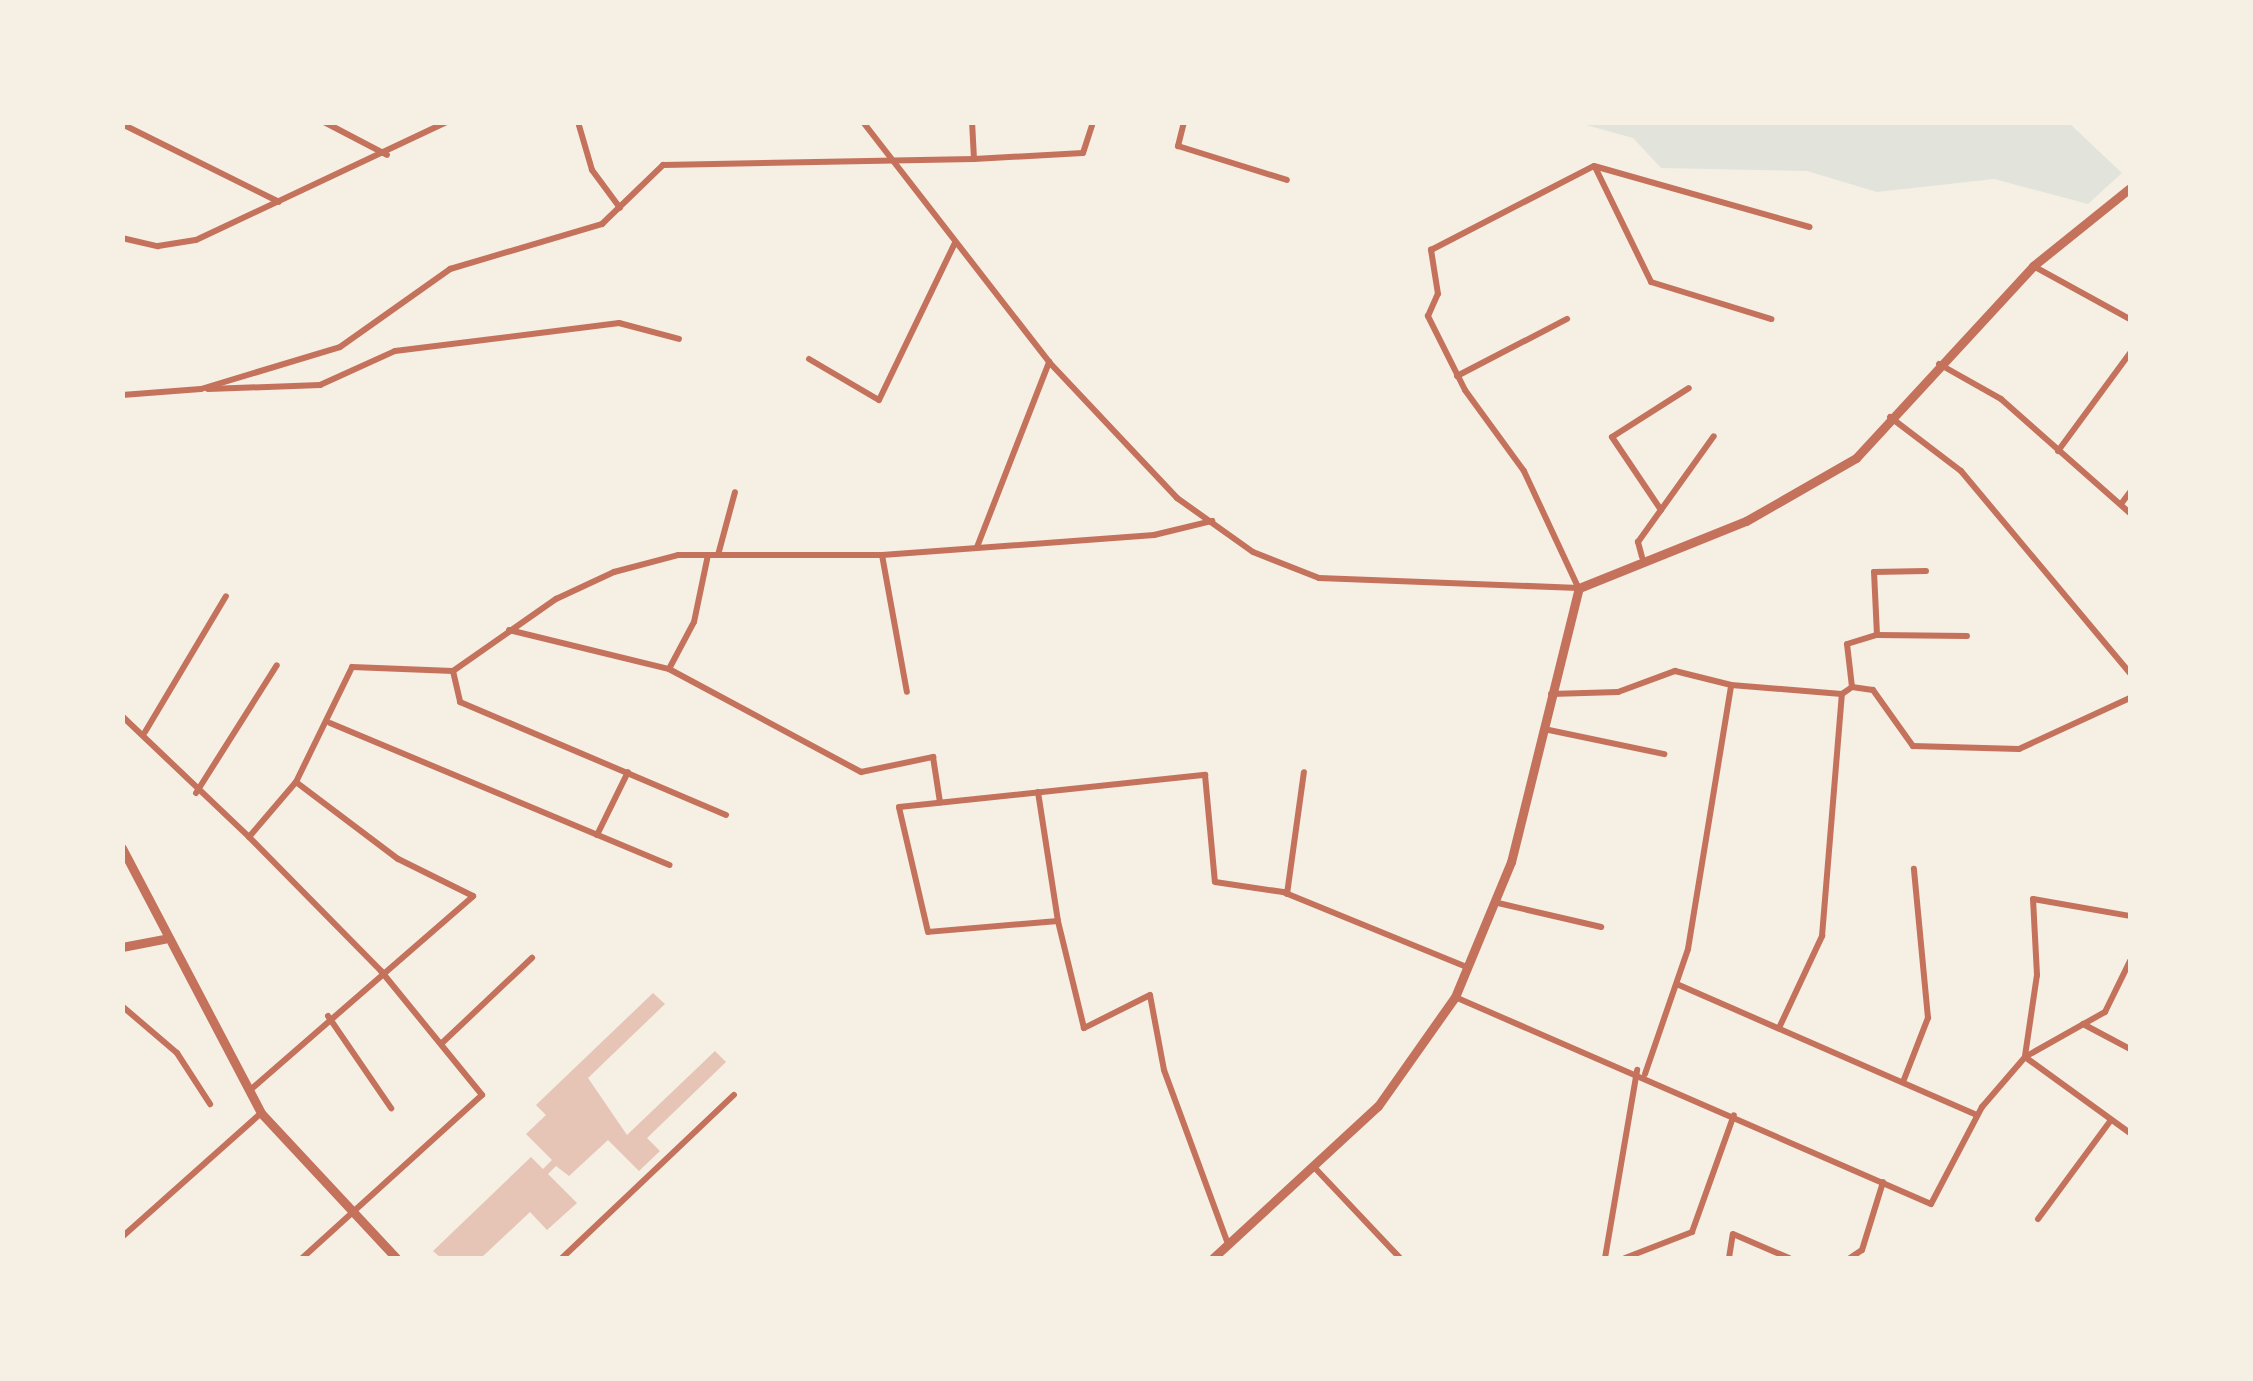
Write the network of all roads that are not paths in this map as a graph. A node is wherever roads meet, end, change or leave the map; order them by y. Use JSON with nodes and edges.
{"nodes":[{"id":1,"x":324,"y":122,"type":"edge"},
{"id":2,"x":446,"y":122,"type":"edge"},
{"id":3,"x":578,"y":122,"type":"edge"},
{"id":4,"x":863,"y":122,"type":"edge"},
{"id":5,"x":972,"y":122,"type":"edge"},
{"id":6,"x":1093,"y":122,"type":"edge"},
{"id":7,"x":1184,"y":122,"type":"edge"},
{"id":8,"x":122,"y":124,"type":"edge"},
{"id":9,"x":387,"y":155,"type":"junction"},
{"id":10,"x":974,"y":159,"type":"junction"},
{"id":11,"x":896,"y":160,"type":"junction"},
{"id":12,"x":1594,"y":166,"type":"junction"},
{"id":13,"x":1287,"y":180,"type":"dead end"},
{"id":14,"x":2130,"y":188,"type":"edge"},
{"id":15,"x":280,"y":203,"type":"junction"},
{"id":16,"x":620,"y":208,"type":"junction"},
{"id":17,"x":1810,"y":227,"type":"dead end"},
{"id":18,"x":122,"y":238,"type":"edge"},
{"id":19,"x":954,"y":243,"type":"junction"},
{"id":20,"x":2033,"y":266,"type":"junction"},
{"id":21,"x":1567,"y":319,"type":"dead end"},
{"id":22,"x":2130,"y":319,"type":"edge"},
{"id":23,"x":1771,"y":320,"type":"dead end"},
{"id":24,"x":678,"y":340,"type":"dead end"},
{"id":25,"x":2130,"y":354,"type":"edge"},
{"id":26,"x":810,"y":359,"type":"dead end"},
{"id":27,"x":1050,"y":362,"type":"junction"},
{"id":28,"x":1938,"y":364,"type":"junction"},
{"id":29,"x":1458,"y":376,"type":"junction"},
{"id":30,"x":1688,"y":388,"type":"dead end"},
{"id":31,"x":201,"y":389,"type":"junction"},
{"id":32,"x":122,"y":394,"type":"edge"},
{"id":33,"x":1889,"y":416,"type":"junction"},
{"id":34,"x":1714,"y":436,"type":"dead end"},
{"id":35,"x":2058,"y":451,"type":"junction"},
{"id":36,"x":735,"y":492,"type":"dead end"},
{"id":37,"x":2130,"y":492,"type":"edge"},
{"id":38,"x":2121,"y":504,"type":"junction"},
{"id":39,"x":1660,"y":510,"type":"junction"},
{"id":40,"x":2130,"y":513,"type":"edge"},
{"id":41,"x":1212,"y":521,"type":"junction"},
{"id":42,"x":977,"y":547,"type":"junction"},
{"id":43,"x":713,"y":555,"type":"junction"},
{"id":44,"x":882,"y":555,"type":"junction"},
{"id":45,"x":1642,"y":557,"type":"junction"},
{"id":46,"x":1926,"y":571,"type":"dead end"},
{"id":47,"x":1579,"y":588,"type":"junction"},
{"id":48,"x":226,"y":596,"type":"dead end"},
{"id":49,"x":510,"y":630,"type":"junction"},
{"id":50,"x":1877,"y":635,"type":"junction"},
{"id":51,"x":1968,"y":636,"type":"dead end"},
{"id":52,"x":277,"y":666,"type":"dead end"},
{"id":53,"x":670,"y":668,"type":"junction"},
{"id":54,"x":454,"y":671,"type":"junction"},
{"id":55,"x":2130,"y":673,"type":"edge"},
{"id":56,"x":1731,"y":685,"type":"junction"},
{"id":57,"x":1852,"y":687,"type":"junction"},
{"id":58,"x":907,"y":692,"type":"dead end"},
{"id":59,"x":1550,"y":694,"type":"junction"},
{"id":60,"x":1842,"y":694,"type":"junction"},
{"id":61,"x":2130,"y":698,"type":"edge"},
{"id":62,"x":122,"y":716,"type":"edge"},
{"id":63,"x":330,"y":723,"type":"junction"},
{"id":64,"x":1544,"y":729,"type":"junction"},
{"id":65,"x":145,"y":732,"type":"junction"},
{"id":66,"x":1664,"y":754,"type":"dead end"},
{"id":67,"x":628,"y":772,"type":"junction"},
{"id":68,"x":1304,"y":772,"type":"dead end"},
{"id":69,"x":296,"y":782,"type":"junction"},
{"id":70,"x":1038,"y":792,"type":"junction"},
{"id":71,"x":196,"y":793,"type":"junction"},
{"id":72,"x":940,"y":802,"type":"junction"},
{"id":73,"x":726,"y":815,"type":"dead end"},
{"id":74,"x":597,"y":836,"type":"junction"},
{"id":75,"x":249,"y":837,"type":"junction"},
{"id":76,"x":122,"y":848,"type":"edge"},
{"id":77,"x":670,"y":865,"type":"dead end"},
{"id":78,"x":1914,"y":869,"type":"dead end"},
{"id":79,"x":1287,"y":894,"type":"junction"},
{"id":80,"x":1498,"y":903,"type":"junction"},
{"id":81,"x":2130,"y":916,"type":"edge"},
{"id":82,"x":1058,"y":920,"type":"junction"},
{"id":83,"x":1601,"y":927,"type":"dead end"},
{"id":84,"x":164,"y":939,"type":"junction"},
{"id":85,"x":122,"y":947,"type":"edge"},
{"id":86,"x":532,"y":958,"type":"dead end"},
{"id":87,"x":2130,"y":961,"type":"edge"},
{"id":88,"x":1468,"y":967,"type":"junction"},
{"id":89,"x":381,"y":971,"type":"junction"},
{"id":90,"x":1678,"y":985,"type":"junction"},
{"id":91,"x":1456,"y":997,"type":"junction"},
{"id":92,"x":122,"y":1006,"type":"edge"},
{"id":93,"x":328,"y":1016,"type":"junction"},
{"id":94,"x":2082,"y":1024,"type":"junction"},
{"id":95,"x":1778,"y":1028,"type":"junction"},
{"id":96,"x":442,"y":1043,"type":"junction"},
{"id":97,"x":2130,"y":1049,"type":"edge"},
{"id":98,"x":2024,"y":1057,"type":"junction"},
{"id":99,"x":1641,"y":1072,"type":"junction"},
{"id":100,"x":1903,"y":1082,"type":"junction"},
{"id":101,"x":248,"y":1092,"type":"junction"},
{"id":102,"x":734,"y":1095,"type":"dead end"},
{"id":103,"x":210,"y":1104,"type":"dead end"},
{"id":104,"x":391,"y":1108,"type":"dead end"},
{"id":105,"x":261,"y":1114,"type":"junction"},
{"id":106,"x":1734,"y":1115,"type":"junction"},
{"id":107,"x":1977,"y":1115,"type":"junction"},
{"id":108,"x":2111,"y":1120,"type":"junction"},
{"id":109,"x":2130,"y":1132,"type":"edge"},
{"id":110,"x":1314,"y":1167,"type":"junction"},
{"id":111,"x":1883,"y":1182,"type":"junction"},
{"id":112,"x":351,"y":1210,"type":"junction"},
{"id":113,"x":2038,"y":1220,"type":"dead end"},
{"id":114,"x":122,"y":1237,"type":"edge"},
{"id":115,"x":1228,"y":1244,"type":"junction"},
{"id":116,"x":302,"y":1258,"type":"edge"},
{"id":117,"x":396,"y":1258,"type":"edge"},
{"id":118,"x":562,"y":1258,"type":"edge"},
{"id":119,"x":1212,"y":1258,"type":"edge"},
{"id":120,"x":1400,"y":1258,"type":"edge"},
{"id":121,"x":1605,"y":1258,"type":"edge"},
{"id":122,"x":1625,"y":1258,"type":"edge"},
{"id":123,"x":1730,"y":1258,"type":"edge"},
{"id":124,"x":1789,"y":1258,"type":"edge"},
{"id":125,"x":1850,"y":1258,"type":"edge"}],
"edges":[{"from":1,"to":9,"type":"street"},
{"from":2,"to":9,"type":"street"},
{"from":3,"to":16,"type":"street"},
{"from":4,"to":11,"type":"street"},
{"from":5,"to":10,"type":"street"},
{"from":6,"to":10,"type":"street"},
{"from":7,"to":13,"type":"street"},
{"from":8,"to":15,"type":"street"},
{"from":9,"to":15,"type":"street"},
{"from":10,"to":11,"type":"street"},
{"from":11,"to":16,"type":"street"},
{"from":11,"to":19,"type":"street"},
{"from":12,"to":17,"type":"street"},
{"from":12,"to":23,"type":"street"},
{"from":12,"to":29,"type":"street"},
{"from":14,"to":20,"type":"street"},
{"from":15,"to":18,"type":"street"},
{"from":16,"to":31,"type":"street"},
{"from":19,"to":26,"type":"street"},
{"from":19,"to":27,"type":"street"},
{"from":20,"to":22,"type":"street"},
{"from":20,"to":28,"type":"street"},
{"from":21,"to":29,"type":"street"},
{"from":24,"to":31,"type":"street"},
{"from":25,"to":35,"type":"street"},
{"from":27,"to":41,"type":"street"},
{"from":27,"to":42,"type":"street"},
{"from":28,"to":33,"type":"street"},
{"from":28,"to":35,"type":"street"},
{"from":29,"to":47,"type":"street"},
{"from":30,"to":39,"type":"street"},
{"from":31,"to":32,"type":"street"},
{"from":33,"to":45,"type":"street"},
{"from":33,"to":55,"type":"street"},
{"from":34,"to":39,"type":"street"},
{"from":35,"to":38,"type":"street"},
{"from":36,"to":43,"type":"street"},
{"from":37,"to":38,"type":"street"},
{"from":38,"to":40,"type":"street"},
{"from":39,"to":45,"type":"street"},
{"from":41,"to":42,"type":"street"},
{"from":41,"to":47,"type":"street"},
{"from":42,"to":44,"type":"street"},
{"from":43,"to":44,"type":"street"},
{"from":43,"to":49,"type":"street"},
{"from":43,"to":53,"type":"street"},
{"from":44,"to":58,"type":"street"},
{"from":45,"to":47,"type":"street"},
{"from":46,"to":50,"type":"street"},
{"from":47,"to":59,"type":"street"},
{"from":48,"to":65,"type":"street"},
{"from":49,"to":53,"type":"street"},
{"from":49,"to":54,"type":"street"},
{"from":50,"to":51,"type":"street"},
{"from":50,"to":57,"type":"street"},
{"from":52,"to":71,"type":"street"},
{"from":53,"to":72,"type":"street"},
{"from":54,"to":63,"type":"street"},
{"from":54,"to":67,"type":"street"},
{"from":56,"to":59,"type":"street"},
{"from":56,"to":60,"type":"street"},
{"from":56,"to":90,"type":"street"},
{"from":57,"to":60,"type":"street"},
{"from":57,"to":61,"type":"street"},
{"from":59,"to":64,"type":"street"},
{"from":60,"to":95,"type":"street"},
{"from":62,"to":65,"type":"street"},
{"from":63,"to":69,"type":"street"},
{"from":63,"to":74,"type":"street"},
{"from":64,"to":66,"type":"street"},
{"from":64,"to":80,"type":"street"},
{"from":65,"to":71,"type":"street"},
{"from":67,"to":73,"type":"street"},
{"from":67,"to":74,"type":"street"},
{"from":68,"to":79,"type":"street"},
{"from":69,"to":75,"type":"street"},
{"from":69,"to":89,"type":"street"},
{"from":70,"to":72,"type":"street"},
{"from":70,"to":79,"type":"street"},
{"from":70,"to":82,"type":"street"},
{"from":71,"to":75,"type":"street"},
{"from":72,"to":82,"type":"street"},
{"from":74,"to":77,"type":"street"},
{"from":75,"to":89,"type":"street"},
{"from":76,"to":84,"type":"street"},
{"from":78,"to":100,"type":"street"},
{"from":79,"to":88,"type":"street"},
{"from":80,"to":83,"type":"street"},
{"from":80,"to":88,"type":"street"},
{"from":81,"to":98,"type":"street"},
{"from":82,"to":115,"type":"street"},
{"from":84,"to":85,"type":"street"},
{"from":84,"to":101,"type":"street"},
{"from":86,"to":96,"type":"street"},
{"from":87,"to":94,"type":"street"},
{"from":88,"to":91,"type":"street"},
{"from":89,"to":93,"type":"street"},
{"from":89,"to":96,"type":"street"},
{"from":90,"to":95,"type":"street"},
{"from":90,"to":99,"type":"street"},
{"from":91,"to":99,"type":"street"},
{"from":91,"to":110,"type":"street"},
{"from":92,"to":103,"type":"street"},
{"from":93,"to":101,"type":"street"},
{"from":93,"to":104,"type":"street"},
{"from":94,"to":97,"type":"street"},
{"from":94,"to":98,"type":"street"},
{"from":95,"to":100,"type":"street"},
{"from":96,"to":112,"type":"street"},
{"from":98,"to":107,"type":"street"},
{"from":98,"to":108,"type":"street"},
{"from":99,"to":106,"type":"street"},
{"from":99,"to":121,"type":"street"},
{"from":100,"to":107,"type":"street"},
{"from":101,"to":105,"type":"street"},
{"from":102,"to":118,"type":"street"},
{"from":105,"to":112,"type":"street"},
{"from":105,"to":114,"type":"street"},
{"from":106,"to":111,"type":"street"},
{"from":106,"to":122,"type":"street"},
{"from":107,"to":111,"type":"street"},
{"from":108,"to":109,"type":"street"},
{"from":108,"to":113,"type":"street"},
{"from":110,"to":115,"type":"street"},
{"from":110,"to":120,"type":"street"},
{"from":111,"to":125,"type":"street"},
{"from":112,"to":116,"type":"street"},
{"from":112,"to":117,"type":"street"},
{"from":115,"to":119,"type":"street"},
{"from":123,"to":124,"type":"street"}]}
